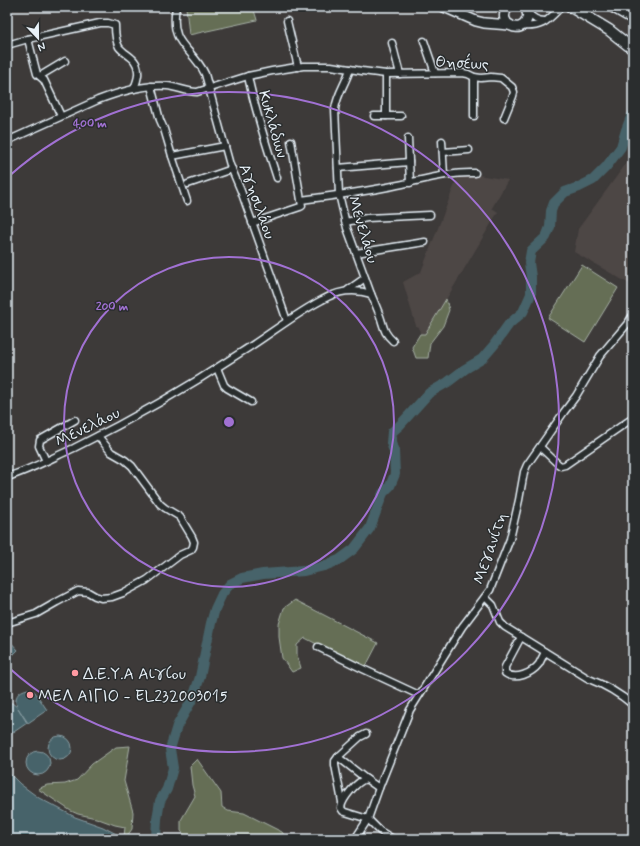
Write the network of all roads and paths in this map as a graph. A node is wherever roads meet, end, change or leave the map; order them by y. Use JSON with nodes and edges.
{"nodes":[{"id":1,"x":176,"y":7,"type":"edge"},
{"id":2,"x":444,"y":7,"type":"edge"},
{"id":3,"x":571,"y":7,"type":"edge"},
{"id":4,"x":614,"y":7,"type":"edge"},
{"id":5,"x":526,"y":9,"type":"edge"},
{"id":6,"x":559,"y":9,"type":"dead end"},
{"id":7,"x":505,"y":11,"type":"edge"},
{"id":8,"x":633,"y":18,"type":"edge"},
{"id":9,"x":288,"y":21,"type":"dead end"},
{"id":10,"x":547,"y":21,"type":"junction"},
{"id":11,"x":490,"y":23,"type":"junction"},
{"id":12,"x":510,"y":25,"type":"junction"},
{"id":13,"x":521,"y":26,"type":"junction"},
{"id":14,"x":28,"y":39,"type":"junction"},
{"id":15,"x":424,"y":42,"type":"dead end"},
{"id":16,"x":392,"y":43,"type":"dead end"},
{"id":17,"x":7,"y":45,"type":"edge"},
{"id":18,"x":633,"y":49,"type":"edge"},
{"id":19,"x":65,"y":61,"type":"dead end"},
{"id":20,"x":298,"y":66,"type":"junction"},
{"id":21,"x":350,"y":69,"type":"junction"},
{"id":22,"x":386,"y":74,"type":"junction"},
{"id":23,"x":400,"y":74,"type":"junction"},
{"id":24,"x":435,"y":74,"type":"junction"},
{"id":25,"x":40,"y":76,"type":"junction"},
{"id":26,"x":248,"y":76,"type":"junction"},
{"id":27,"x":474,"y":77,"type":"junction"},
{"id":28,"x":151,"y":86,"type":"junction"},
{"id":29,"x":209,"y":87,"type":"junction"},
{"id":30,"x":134,"y":89,"type":"junction"},
{"id":31,"x":61,"y":116,"type":"junction"},
{"id":32,"x":374,"y":116,"type":"dead end"},
{"id":33,"x":386,"y":116,"type":"junction"},
{"id":34,"x":401,"y":116,"type":"dead end"},
{"id":35,"x":474,"y":116,"type":"dead end"},
{"id":36,"x":504,"y":118,"type":"dead end"},
{"id":37,"x":408,"y":138,"type":"dead end"},
{"id":38,"x":8,"y":139,"type":"edge"},
{"id":39,"x":291,"y":141,"type":"dead end"},
{"id":40,"x":442,"y":141,"type":"dead end"},
{"id":41,"x":225,"y":146,"type":"junction"},
{"id":42,"x":468,"y":150,"type":"dead end"},
{"id":43,"x":442,"y":152,"type":"junction"},
{"id":44,"x":172,"y":156,"type":"junction"},
{"id":45,"x":409,"y":162,"type":"junction"},
{"id":46,"x":338,"y":168,"type":"junction"},
{"id":47,"x":232,"y":169,"type":"junction"},
{"id":48,"x":475,"y":173,"type":"dead end"},
{"id":49,"x":444,"y":175,"type":"junction"},
{"id":50,"x":277,"y":178,"type":"dead end"},
{"id":51,"x":410,"y":183,"type":"junction"},
{"id":52,"x":188,"y":184,"type":"dead end"},
{"id":53,"x":339,"y":194,"type":"junction"},
{"id":54,"x":301,"y":200,"type":"junction"},
{"id":55,"x":187,"y":201,"type":"dead end"},
{"id":56,"x":430,"y":215,"type":"dead end"},
{"id":57,"x":345,"y":222,"type":"junction"},
{"id":58,"x":252,"y":223,"type":"junction"},
{"id":59,"x":425,"y":242,"type":"dead end"},
{"id":60,"x":356,"y":253,"type":"junction"},
{"id":61,"x":365,"y":278,"type":"junction"},
{"id":62,"x":346,"y":291,"type":"junction"},
{"id":63,"x":371,"y":294,"type":"junction"},
{"id":64,"x":633,"y":315,"type":"edge"},
{"id":65,"x":287,"y":321,"type":"junction"},
{"id":66,"x":393,"y":341,"type":"dead end"},
{"id":67,"x":217,"y":368,"type":"junction"},
{"id":68,"x":251,"y":402,"type":"dead end"},
{"id":69,"x":633,"y":418,"type":"edge"},
{"id":70,"x":75,"y":420,"type":"dead end"},
{"id":71,"x":98,"y":436,"type":"junction"},
{"id":72,"x":540,"y":447,"type":"junction"},
{"id":73,"x":46,"y":461,"type":"junction"},
{"id":74,"x":7,"y":477,"type":"edge"},
{"id":75,"x":485,"y":597,"type":"junction"},
{"id":76,"x":7,"y":623,"type":"edge"},
{"id":77,"x":521,"y":637,"type":"junction"},
{"id":78,"x":318,"y":647,"type":"dead end"},
{"id":79,"x":545,"y":652,"type":"junction"},
{"id":80,"x":419,"y":695,"type":"junction"},
{"id":81,"x":633,"y":705,"type":"edge"},
{"id":82,"x":366,"y":734,"type":"dead end"},
{"id":83,"x":338,"y":757,"type":"junction"},
{"id":84,"x":366,"y":779,"type":"junction"},
{"id":85,"x":379,"y":788,"type":"junction"},
{"id":86,"x":342,"y":802,"type":"junction"},
{"id":87,"x":368,"y":819,"type":"junction"},
{"id":88,"x":355,"y":839,"type":"edge"},
{"id":89,"x":393,"y":839,"type":"edge"}],
"edges":[{"from":1,"to":29,"type":"street","name":"Αγησιλάου"},
{"from":2,"to":11,"type":"main road"},
{"from":3,"to":18,"type":"main road"},
{"from":4,"to":8,"type":"highway"},
{"from":5,"to":10,"type":"street"},
{"from":5,"to":13,"type":"main road"},
{"from":6,"to":10,"type":"street"},
{"from":7,"to":11,"type":"main road"},
{"from":7,"to":12,"type":"main road"},
{"from":9,"to":20,"type":"street"},
{"from":10,"to":13,"type":"street"},
{"from":11,"to":12,"type":"main road"},
{"from":12,"to":13,"type":"main road"},
{"from":14,"to":17,"type":"street"},
{"from":14,"to":25,"type":"street"},
{"from":14,"to":30,"type":"street"},
{"from":15,"to":24,"type":"street"},
{"from":16,"to":23,"type":"street"},
{"from":19,"to":25,"type":"street"},
{"from":20,"to":21,"type":"street"},
{"from":20,"to":26,"type":"street"},
{"from":21,"to":22,"type":"street","name":"Θησέως"},
{"from":21,"to":46,"type":"street","name":"Μενελάου"},
{"from":22,"to":23,"type":"street","name":"Θησέως"},
{"from":22,"to":33,"type":"street"},
{"from":23,"to":24,"type":"street","name":"Θησέως"},
{"from":24,"to":27,"type":"street","name":"Θησέως"},
{"from":25,"to":31,"type":"street"},
{"from":26,"to":29,"type":"street"},
{"from":26,"to":50,"type":"street","name":"Κυκλάδων"},
{"from":27,"to":35,"type":"street"},
{"from":27,"to":36,"type":"street","name":"Θησέως"},
{"from":28,"to":29,"type":"street"},
{"from":28,"to":30,"type":"street"},
{"from":28,"to":44,"type":"street"},
{"from":29,"to":41,"type":"street","name":"Αγησιλάου"},
{"from":30,"to":31,"type":"street"},
{"from":31,"to":38,"type":"street"},
{"from":32,"to":33,"type":"street"},
{"from":33,"to":34,"type":"street"},
{"from":37,"to":45,"type":"street"},
{"from":39,"to":54,"type":"street"},
{"from":40,"to":43,"type":"street"},
{"from":41,"to":44,"type":"street"},
{"from":41,"to":47,"type":"street","name":"Αγησιλάου"},
{"from":42,"to":43,"type":"street"},
{"from":43,"to":49,"type":"street"},
{"from":44,"to":55,"type":"street"},
{"from":45,"to":46,"type":"street"},
{"from":45,"to":51,"type":"street"},
{"from":46,"to":53,"type":"street","name":"Μενελάου"},
{"from":47,"to":52,"type":"street"},
{"from":47,"to":58,"type":"street","name":"Αγησιλάου"},
{"from":48,"to":49,"type":"street"},
{"from":49,"to":51,"type":"street"},
{"from":51,"to":53,"type":"street"},
{"from":53,"to":54,"type":"street"},
{"from":53,"to":57,"type":"street","name":"Μενελάου"},
{"from":54,"to":58,"type":"street"},
{"from":56,"to":57,"type":"street"},
{"from":57,"to":60,"type":"street","name":"Μενελάου"},
{"from":58,"to":65,"type":"street","name":"Αγησιλάου"},
{"from":59,"to":60,"type":"street"},
{"from":60,"to":61,"type":"street","name":"Μενελάου"},
{"from":61,"to":62,"type":"street"},
{"from":61,"to":63,"type":"street","name":"Μενελάου"},
{"from":62,"to":63,"type":"street","name":"Μενελάου"},
{"from":62,"to":65,"type":"street","name":"Μενελάου"},
{"from":63,"to":66,"type":"street"},
{"from":64,"to":72,"type":"street","name":"Μεγανίτη"},
{"from":65,"to":67,"type":"street","name":"Μενελάου"},
{"from":67,"to":68,"type":"street"},
{"from":67,"to":71,"type":"street","name":"Μενελάου"},
{"from":69,"to":72,"type":"street"},
{"from":70,"to":73,"type":"street"},
{"from":71,"to":73,"type":"street","name":"Μενελάου"},
{"from":71,"to":76,"type":"street"},
{"from":72,"to":75,"type":"street","name":"Μεγανίτη"},
{"from":73,"to":74,"type":"street","name":"Μενελάου"},
{"from":75,"to":77,"type":"street"},
{"from":75,"to":80,"type":"street","name":"Μεγανίτη"},
{"from":77,"to":79,"type":"street"},
{"from":77,"to":79,"type":"street"},
{"from":78,"to":80,"type":"street"},
{"from":79,"to":81,"type":"street"},
{"from":80,"to":85,"type":"street","name":"Μεγανίτη"},
{"from":82,"to":83,"type":"street"},
{"from":83,"to":84,"type":"street"},
{"from":83,"to":86,"type":"street"},
{"from":84,"to":85,"type":"street"},
{"from":84,"to":86,"type":"street"},
{"from":85,"to":87,"type":"street","name":"Μεγανίτη"},
{"from":86,"to":87,"type":"street"},
{"from":87,"to":88,"type":"street","name":"Μεγανίτη"},
{"from":87,"to":89,"type":"street"}]}
